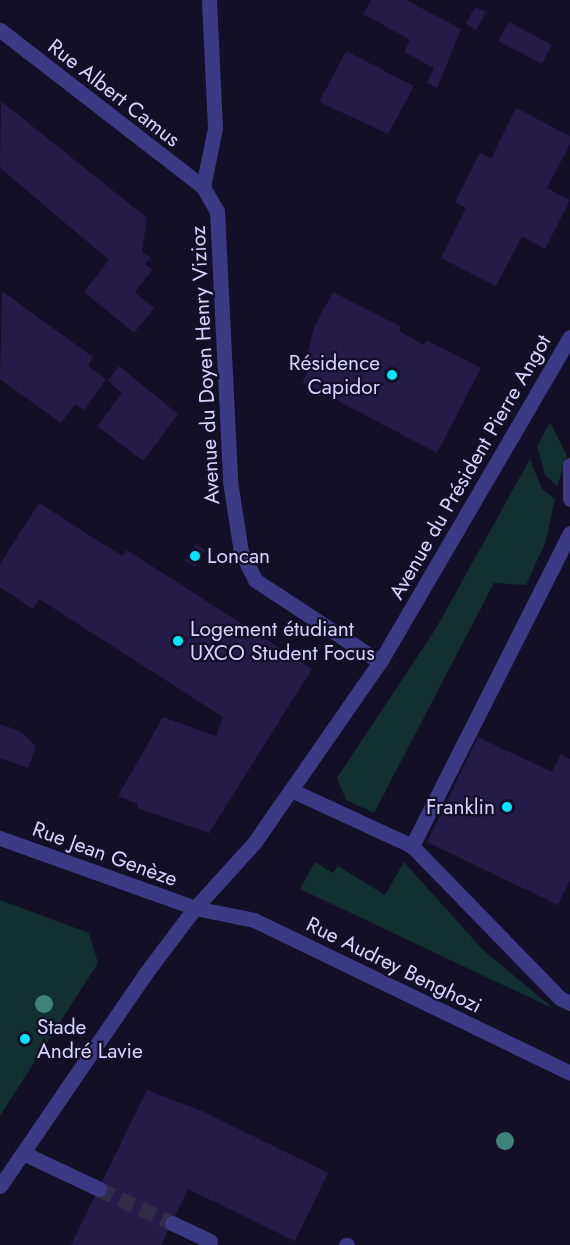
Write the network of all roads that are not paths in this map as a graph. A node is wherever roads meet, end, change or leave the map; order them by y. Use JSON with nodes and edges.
{"nodes":[{"id":1,"x":209,"y":0,"type":"edge"},
{"id":2,"x":0,"y":30,"type":"edge"},
{"id":3,"x":203,"y":187,"type":"junction"},
{"id":4,"x":570,"y":337,"type":"edge"},
{"id":5,"x":570,"y":465,"type":"edge"},
{"id":6,"x":570,"y":499,"type":"edge"},
{"id":7,"x":570,"y":533,"type":"edge"},
{"id":8,"x":380,"y":662,"type":"junction"},
{"id":9,"x":291,"y":790,"type":"junction"},
{"id":10,"x":0,"y":838,"type":"edge"},
{"id":11,"x":412,"y":846,"type":"junction"},
{"id":12,"x":195,"y":908,"type":"junction"},
{"id":13,"x":570,"y":1003,"type":"edge"},
{"id":14,"x":570,"y":1073,"type":"edge"},
{"id":15,"x":23,"y":1153,"type":"junction"},
{"id":16,"x":0,"y":1186,"type":"edge"},
{"id":17,"x":99,"y":1189,"type":"tunnel mouth"},
{"id":18,"x":172,"y":1223,"type":"tunnel mouth"},
{"id":19,"x":210,"y":1241,"type":"dead end"}],
"edges":[{"from":1,"to":3,"type":"street"},
{"from":2,"to":3,"type":"street","name":"Rue Albert Camus"},
{"from":3,"to":8,"type":"street","name":"Avenue du Doyen Henry Vizioz"},
{"from":4,"to":8,"type":"street","name":"Avenue du Président Pierre Angot"},
{"from":5,"to":6,"type":"street"},
{"from":7,"to":11,"type":"street"},
{"from":8,"to":9,"type":"street","name":"Avenue du Président Pierre Angot"},
{"from":9,"to":11,"type":"street"},
{"from":9,"to":12,"type":"street","name":"Avenue du Président Pierre Angot"},
{"from":10,"to":12,"type":"street","name":"Rue Jean Genèze"},
{"from":11,"to":13,"type":"street"},
{"from":12,"to":14,"type":"street","name":"Rue Audrey Benghozi"},
{"from":12,"to":15,"type":"street","name":"Avenue du Président Pierre Angot"},
{"from":15,"to":16,"type":"street","name":"Avenue du Président Pierre Angot"},
{"from":15,"to":17,"type":"street"},
{"from":18,"to":19,"type":"street"}]}
